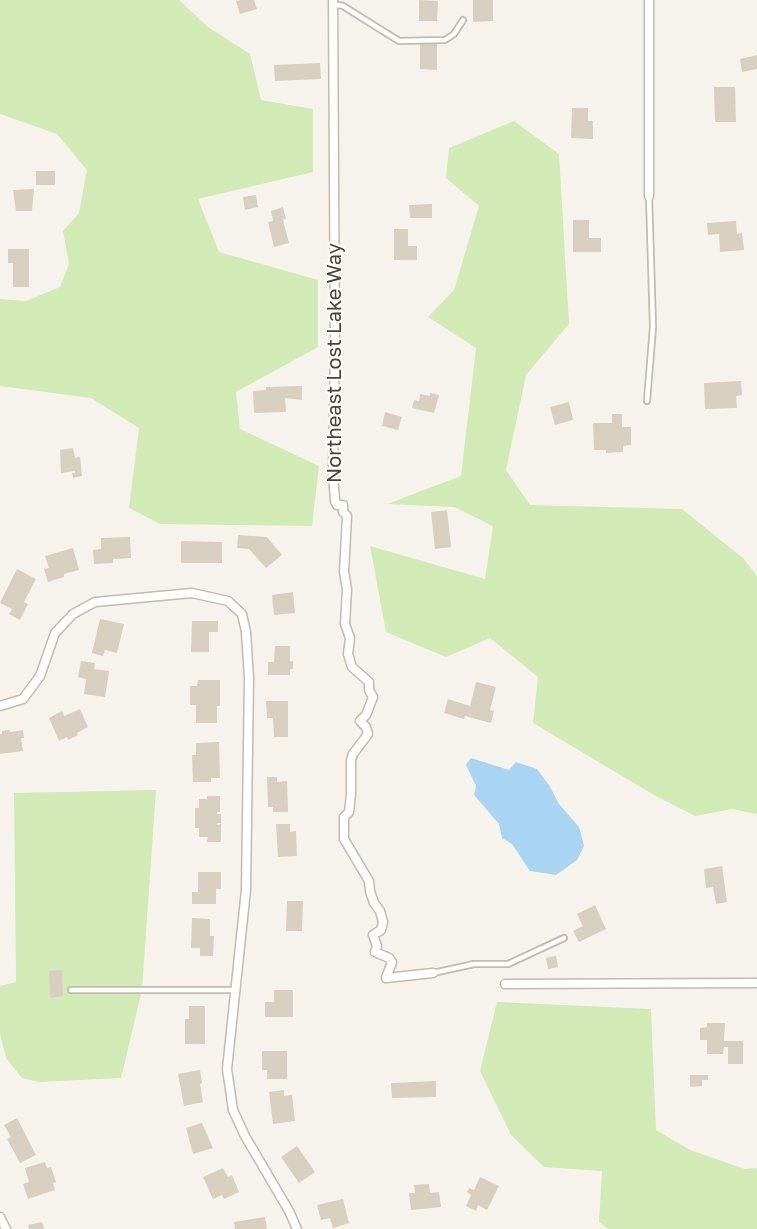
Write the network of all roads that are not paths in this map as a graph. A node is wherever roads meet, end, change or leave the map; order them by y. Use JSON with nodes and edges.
{"nodes":[{"id":1,"x":649,"y":0,"type":"edge"},
{"id":2,"x":333,"y":2,"type":"edge"},
{"id":3,"x":462,"y":20,"type":"dead end"},
{"id":4,"x":649,"y":196,"type":"joint"},
{"id":5,"x":647,"y":401,"type":"dead end"},
{"id":6,"x":0,"y":706,"type":"edge"},
{"id":7,"x":564,"y":938,"type":"dead end"},
{"id":8,"x":432,"y":973,"type":"joint"},
{"id":9,"x":757,"y":983,"type":"edge"},
{"id":10,"x":505,"y":984,"type":"dead end"},
{"id":11,"x":71,"y":990,"type":"dead end"},
{"id":12,"x":237,"y":990,"type":"junction"},
{"id":13,"x":0,"y":1217,"type":"edge"},
{"id":14,"x":6,"y":1229,"type":"edge"},
{"id":15,"x":297,"y":1229,"type":"edge"}],
"edges":[{"from":1,"to":4,"type":"street"},
{"from":2,"to":3,"type":"lane"},
{"from":2,"to":8,"type":"street","name":"Northeast Lost Lake Way"},
{"from":4,"to":5,"type":"lane"},
{"from":6,"to":12,"type":"street"},
{"from":7,"to":8,"type":"lane"},
{"from":9,"to":10,"type":"street"},
{"from":11,"to":12,"type":"lane"},
{"from":12,"to":15,"type":"street"},
{"from":13,"to":14,"type":"street"}]}
